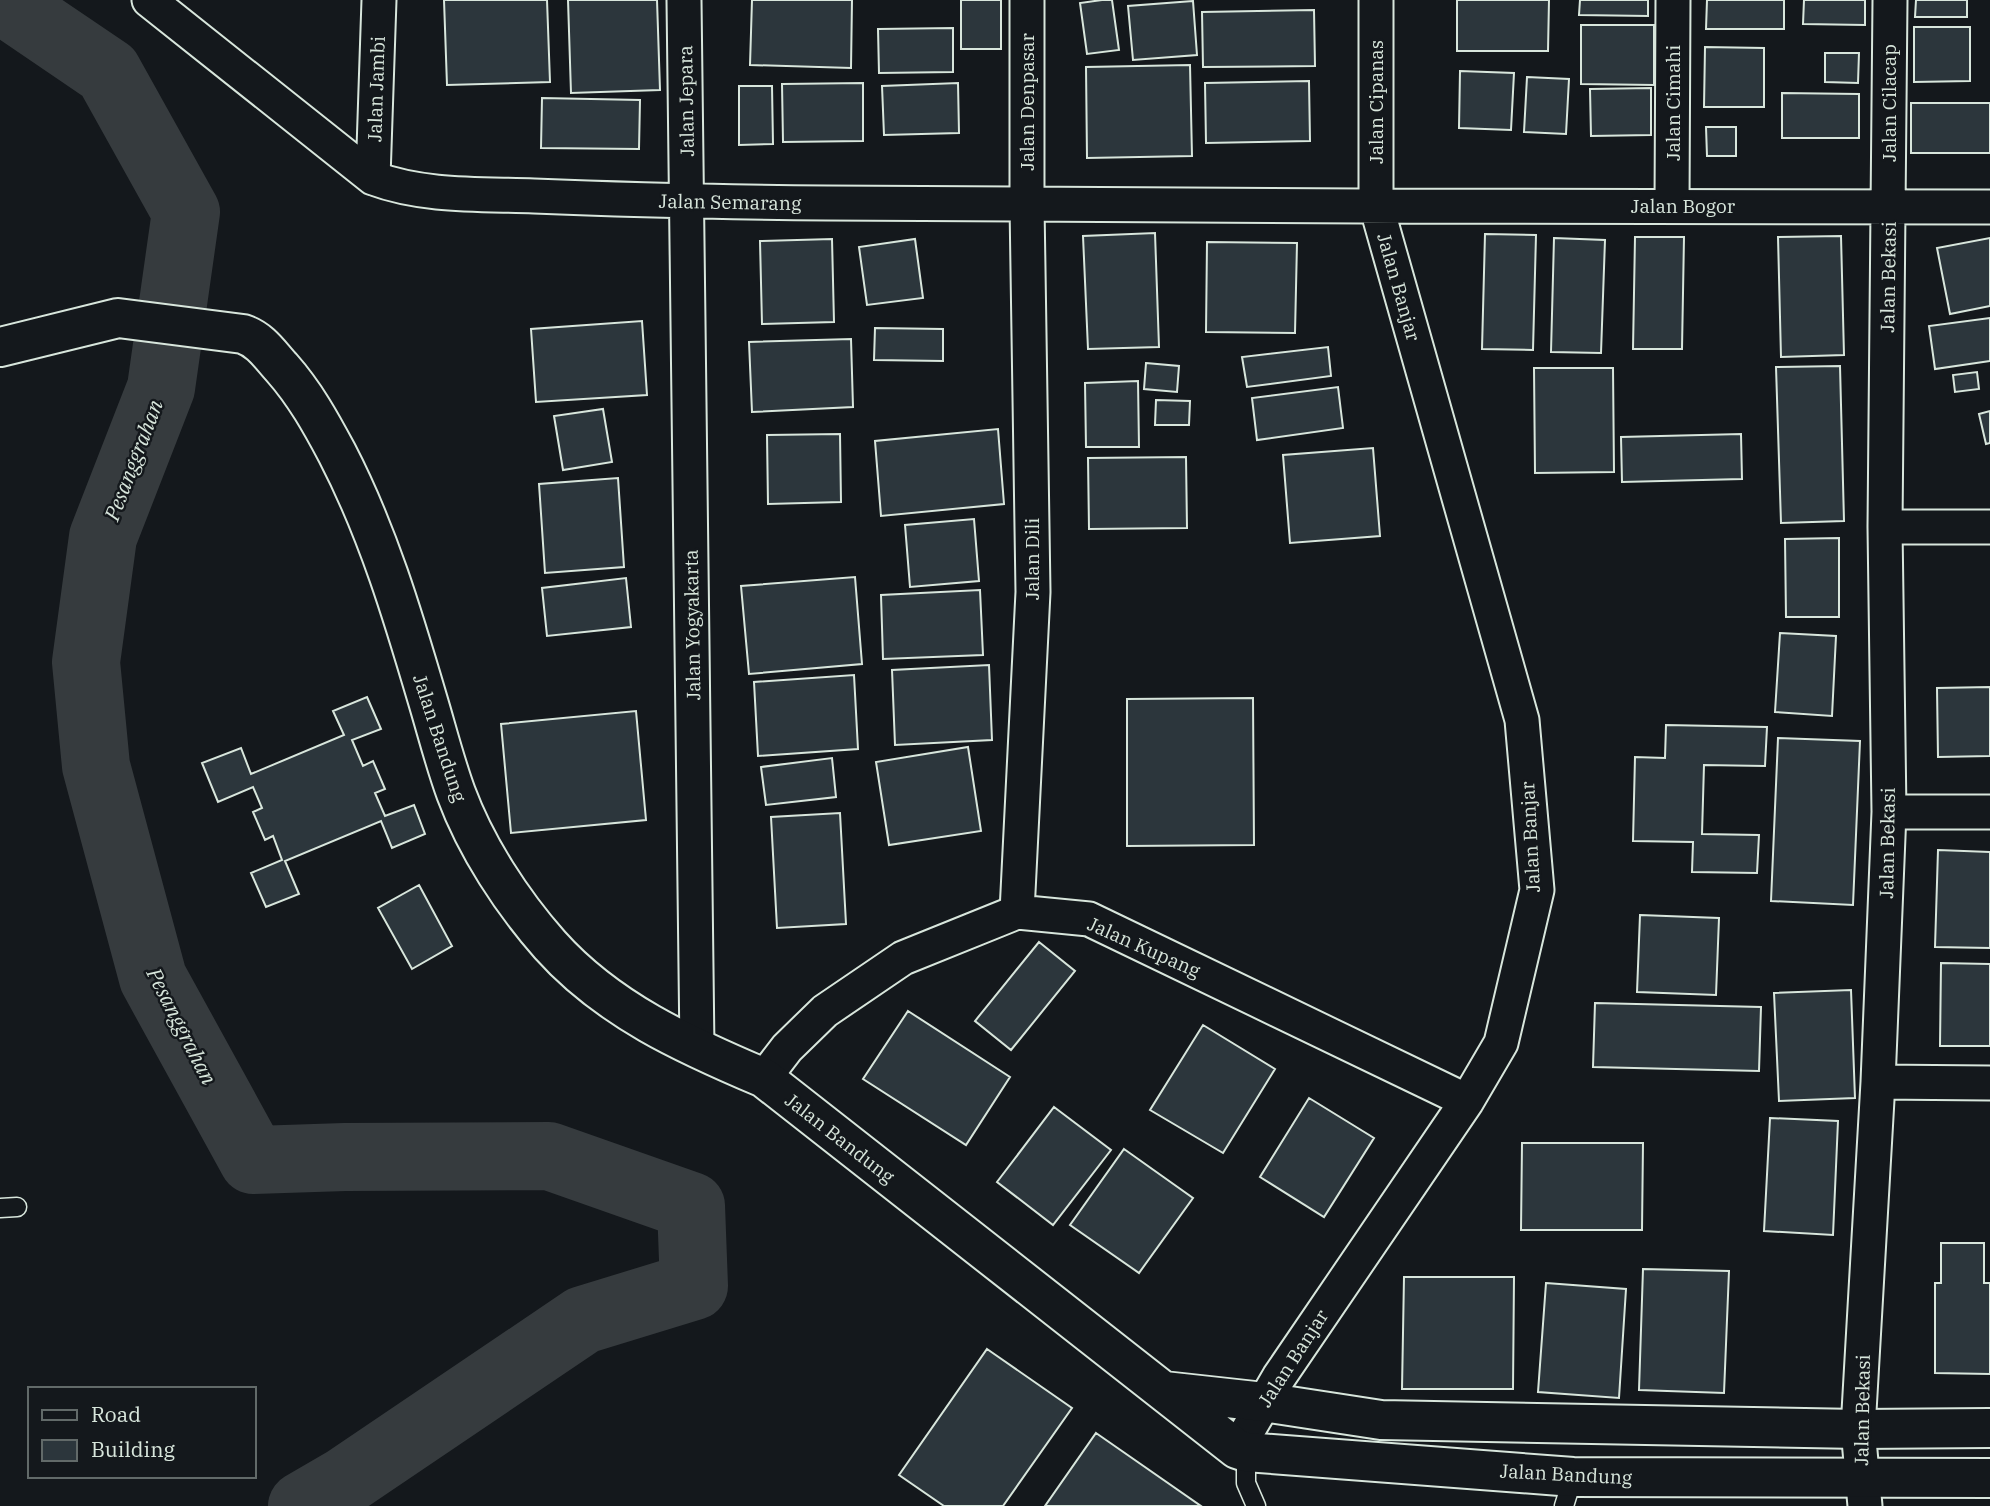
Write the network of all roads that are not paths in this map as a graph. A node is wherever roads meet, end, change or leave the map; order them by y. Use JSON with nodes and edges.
{"nodes":[{"id":1,"x":149,"y":0,"type":"edge"},
{"id":2,"x":380,"y":0,"type":"edge"},
{"id":3,"x":684,"y":0,"type":"edge"},
{"id":4,"x":1027,"y":0,"type":"edge"},
{"id":5,"x":1376,"y":0,"type":"edge"},
{"id":6,"x":1674,"y":0,"type":"edge"},
{"id":7,"x":1889,"y":0,"type":"edge"},
{"id":8,"x":373,"y":178,"type":"junction"},
{"id":9,"x":687,"y":202,"type":"junction"},
{"id":10,"x":1027,"y":205,"type":"junction"},
{"id":11,"x":1376,"y":205,"type":"junction"},
{"id":12,"x":1672,"y":206,"type":"junction"},
{"id":13,"x":1889,"y":207,"type":"junction"},
{"id":14,"x":1990,"y":207,"type":"edge"},
{"id":15,"x":0,"y":346,"type":"edge"},
{"id":16,"x":1885,"y":527,"type":"junction"},
{"id":17,"x":1990,"y":527,"type":"edge"},
{"id":18,"x":1889,"y":812,"type":"junction"},
{"id":19,"x":1990,"y":812,"type":"edge"},
{"id":20,"x":1017,"y":912,"type":"junction"},
{"id":21,"x":696,"y":1049,"type":"junction"},
{"id":22,"x":764,"y":1078,"type":"junction"},
{"id":23,"x":1878,"y":1082,"type":"junction"},
{"id":24,"x":1990,"y":1083,"type":"edge"},
{"id":25,"x":1467,"y":1101,"type":"junction"},
{"id":26,"x":1164,"y":1391,"type":"junction"},
{"id":27,"x":1264,"y":1402,"type":"junction"},
{"id":28,"x":1990,"y":1428,"type":"edge"},
{"id":29,"x":1858,"y":1429,"type":"junction"},
{"id":30,"x":1241,"y":1451,"type":"junction"},
{"id":31,"x":1990,"y":1478,"type":"edge"},
{"id":32,"x":1568,"y":1491,"type":"edge"},
{"id":33,"x":1863,"y":1493,"type":"edge"},
{"id":34,"x":1256,"y":1506,"type":"edge"}],
"edges":[{"from":1,"to":8,"type":"street","name":"Jalan Semarang"},
{"from":2,"to":8,"type":"street","name":"Jalan Jambi"},
{"from":3,"to":9,"type":"street","name":"Jalan Jepara"},
{"from":4,"to":10,"type":"street","name":"Jalan Denpasar"},
{"from":5,"to":11,"type":"street","name":"Jalan Cipanas"},
{"from":6,"to":12,"type":"street","name":"Jalan Cimahi"},
{"from":7,"to":13,"type":"street","name":"Jalan Cilacap"},
{"from":8,"to":9,"type":"street","name":"Jalan Semarang"},
{"from":9,"to":10,"type":"street","name":"Jalan Semarang"},
{"from":9,"to":21,"type":"street","name":"Jalan Yogyakarta"},
{"from":10,"to":11,"type":"street","name":"Jalan Semarang"},
{"from":10,"to":20,"type":"street","name":"Jalan Dili"},
{"from":11,"to":12,"type":"street","name":"Jalan Bogor"},
{"from":11,"to":25,"type":"street","name":"Jalan Banjar"},
{"from":12,"to":13,"type":"street","name":"Jalan Bogor"},
{"from":13,"to":14,"type":"street","name":"Jalan Bogor"},
{"from":13,"to":16,"type":"street","name":"Jalan Bekasi"},
{"from":15,"to":21,"type":"street","name":"Jalan Bandung"},
{"from":16,"to":17,"type":"street"},
{"from":16,"to":18,"type":"street","name":"Jalan Bekasi"},
{"from":18,"to":19,"type":"street"},
{"from":18,"to":23,"type":"street","name":"Jalan Bekasi"},
{"from":20,"to":22,"type":"street","name":"Jalan Kupang"},
{"from":20,"to":25,"type":"street","name":"Jalan Kupang"},
{"from":21,"to":22,"type":"street","name":"Jalan Bandung"},
{"from":22,"to":26,"type":"street","name":"Jalan Bandung"},
{"from":23,"to":24,"type":"street"},
{"from":23,"to":29,"type":"street","name":"Jalan Bekasi"},
{"from":25,"to":27,"type":"street","name":"Jalan Banjar"},
{"from":26,"to":27,"type":"street"},
{"from":26,"to":30,"type":"street","name":"Jalan Bandung"},
{"from":27,"to":29,"type":"street"},
{"from":27,"to":30,"type":"street","name":"Jalan Banjar"},
{"from":28,"to":29,"type":"street"},
{"from":29,"to":33,"type":"street","name":"Jalan Bekasi"},
{"from":30,"to":32,"type":"street","name":"Jalan Bandung"},
{"from":30,"to":34,"type":"lane"},
{"from":31,"to":33,"type":"street","name":"Jalan Bandung"},
{"from":32,"to":33,"type":"street","name":"Jalan Bandung"}]}
